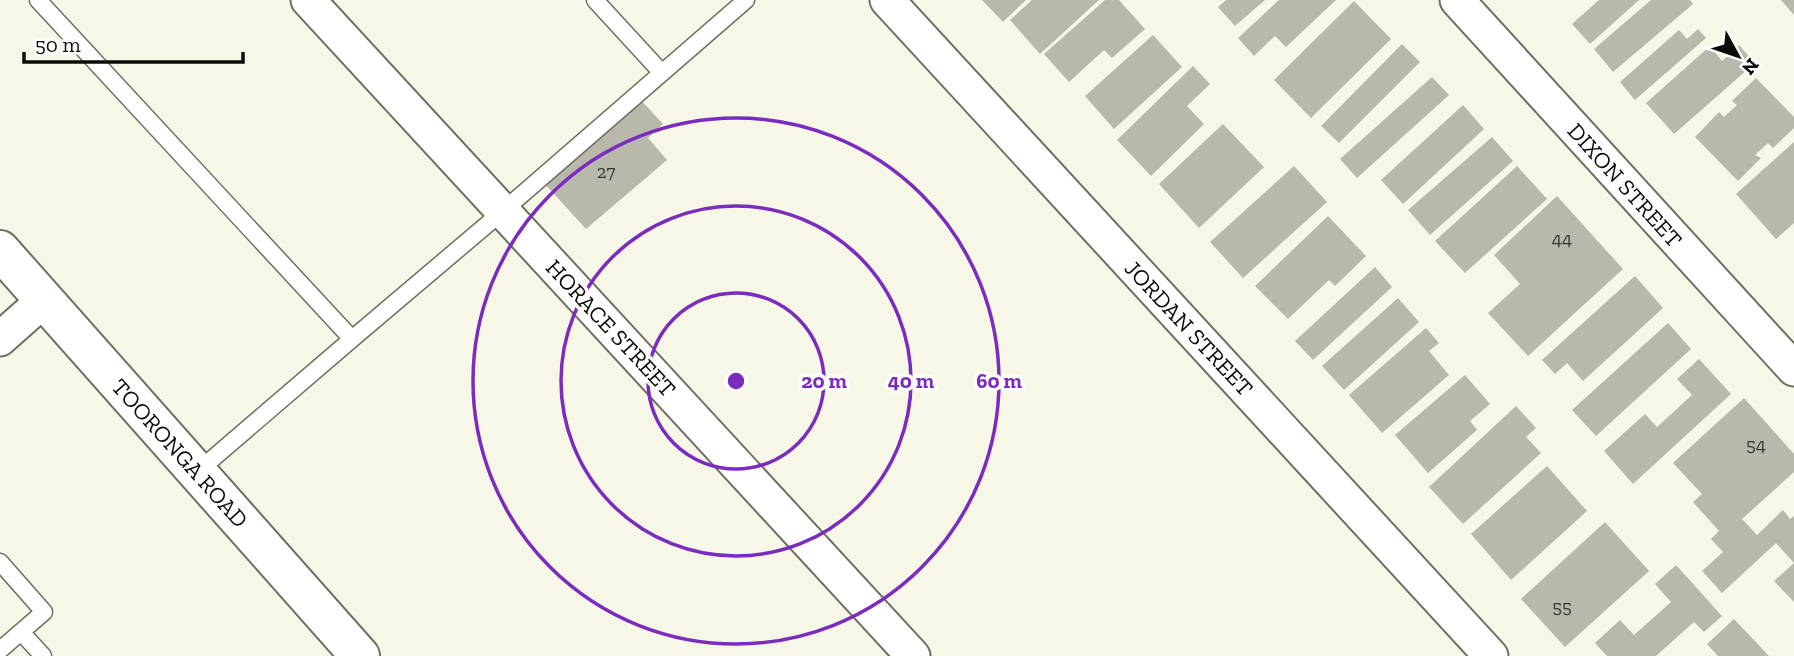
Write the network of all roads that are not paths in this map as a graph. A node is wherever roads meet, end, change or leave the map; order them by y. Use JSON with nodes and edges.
{"nodes":[{"id":1,"x":38,"y":0,"type":"edge"},
{"id":2,"x":308,"y":0,"type":"edge"},
{"id":3,"x":595,"y":0,"type":"edge"},
{"id":4,"x":746,"y":0,"type":"edge"},
{"id":5,"x":887,"y":0,"type":"edge"},
{"id":6,"x":1457,"y":0,"type":"edge"},
{"id":7,"x":662,"y":74,"type":"junction"},
{"id":8,"x":503,"y":211,"type":"junction"},
{"id":9,"x":0,"y":250,"type":"edge"},
{"id":10,"x":44,"y":300,"type":"junction"},
{"id":11,"x":0,"y":339,"type":"edge"},
{"id":12,"x":352,"y":339,"type":"junction"},
{"id":13,"x":1794,"y":369,"type":"edge"},
{"id":14,"x":197,"y":472,"type":"junction"},
{"id":15,"x":0,"y":562,"type":"edge"},
{"id":16,"x":21,"y":632,"type":"junction"},
{"id":17,"x":0,"y":650,"type":"edge"},
{"id":18,"x":353,"y":653,"type":"edge"},
{"id":19,"x":43,"y":656,"type":"edge"},
{"id":20,"x":913,"y":656,"type":"edge"},
{"id":21,"x":1491,"y":656,"type":"edge"}],
"edges":[{"from":1,"to":12,"type":"lane"},
{"from":2,"to":8,"type":"street","name":"HORACE STREET"},
{"from":3,"to":7,"type":"lane"},
{"from":4,"to":7,"type":"lane"},
{"from":5,"to":21,"type":"street","name":"JORDAN STREET"},
{"from":6,"to":13,"type":"street","name":"DIXON STREET"},
{"from":7,"to":8,"type":"lane"},
{"from":8,"to":12,"type":"lane"},
{"from":8,"to":20,"type":"street","name":"HORACE STREET"},
{"from":9,"to":10,"type":"main road","name":"TOORONGA ROAD"},
{"from":10,"to":11,"type":"street"},
{"from":10,"to":14,"type":"main road","name":"TOORONGA ROAD"},
{"from":12,"to":14,"type":"lane"},
{"from":14,"to":18,"type":"main road","name":"TOORONGA ROAD"},
{"from":15,"to":16,"type":"lane"},
{"from":16,"to":17,"type":"lane"},
{"from":16,"to":19,"type":"lane"}]}
